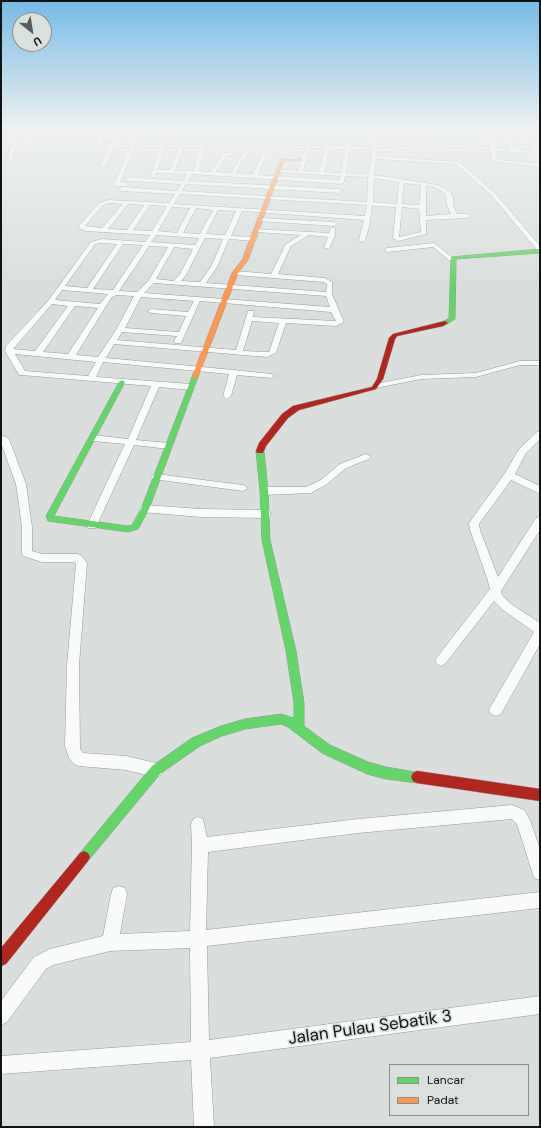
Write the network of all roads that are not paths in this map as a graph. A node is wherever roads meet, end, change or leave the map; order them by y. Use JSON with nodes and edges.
{"nodes":[{"id":1,"x":275,"y":179,"type":"edge"},
{"id":2,"x":119,"y":180,"type":"edge"},
{"id":3,"x":151,"y":180,"type":"joint"},
{"id":4,"x":256,"y":180,"type":"edge"},
{"id":5,"x":278,"y":180,"type":"edge"},
{"id":6,"x":289,"y":180,"type":"edge"},
{"id":7,"x":372,"y":180,"type":"edge"},
{"id":8,"x":397,"y":180,"type":"edge"},
{"id":9,"x":410,"y":180,"type":"edge"},
{"id":10,"x":476,"y":180,"type":"edge"},
{"id":11,"x":127,"y":181,"type":"junction"},
{"id":12,"x":402,"y":181,"type":"junction"},
{"id":13,"x":186,"y":182,"type":"junction"},
{"id":14,"x":341,"y":182,"type":"joint"},
{"id":15,"x":423,"y":182,"type":"junction"},
{"id":16,"x":339,"y":191,"type":"junction"},
{"id":17,"x":179,"y":192,"type":"junction"},
{"id":18,"x":268,"y":197,"type":"junction"},
{"id":19,"x":127,"y":202,"type":"junction"},
{"id":20,"x":337,"y":202,"type":"junction"},
{"id":21,"x":148,"y":204,"type":"junction"},
{"id":22,"x":370,"y":204,"type":"junction"},
{"id":23,"x":171,"y":205,"type":"junction"},
{"id":24,"x":400,"y":205,"type":"junction"},
{"id":25,"x":194,"y":206,"type":"junction"},
{"id":26,"x":217,"y":207,"type":"junction"},
{"id":27,"x":422,"y":207,"type":"junction"},
{"id":28,"x":240,"y":209,"type":"junction"},
{"id":29,"x":265,"y":210,"type":"junction"},
{"id":30,"x":337,"y":214,"type":"junction"},
{"id":31,"x":455,"y":216,"type":"junction"},
{"id":32,"x":467,"y":216,"type":"dead end"},
{"id":33,"x":367,"y":218,"type":"junction"},
{"id":34,"x":422,"y":218,"type":"junction"},
{"id":35,"x":261,"y":220,"type":"junction"},
{"id":36,"x":334,"y":224,"type":"junction"},
{"id":37,"x":104,"y":230,"type":"junction"},
{"id":38,"x":129,"y":231,"type":"junction"},
{"id":39,"x":154,"y":233,"type":"junction"},
{"id":40,"x":309,"y":233,"type":"junction"},
{"id":41,"x":179,"y":234,"type":"junction"},
{"id":42,"x":255,"y":234,"type":"junction"},
{"id":43,"x":332,"y":235,"type":"junction"},
{"id":44,"x":202,"y":236,"type":"junction"},
{"id":45,"x":227,"y":237,"type":"junction"},
{"id":46,"x":362,"y":240,"type":"dead end"},
{"id":47,"x":121,"y":242,"type":"junction"},
{"id":48,"x":147,"y":244,"type":"junction"},
{"id":49,"x":172,"y":245,"type":"junction"},
{"id":50,"x":196,"y":247,"type":"junction"},
{"id":51,"x":327,"y":248,"type":"dead end"},
{"id":52,"x":387,"y":250,"type":"dead end"},
{"id":53,"x":540,"y":251,"type":"edge"},
{"id":54,"x":451,"y":259,"type":"junction"},
{"id":55,"x":235,"y":273,"type":"junction"},
{"id":56,"x":274,"y":275,"type":"junction"},
{"id":57,"x":152,"y":281,"type":"junction"},
{"id":58,"x":176,"y":282,"type":"junction"},
{"id":59,"x":202,"y":284,"type":"junction"},
{"id":60,"x":230,"y":286,"type":"junction"},
{"id":61,"x":61,"y":288,"type":"junction"},
{"id":62,"x":89,"y":290,"type":"junction"},
{"id":63,"x":115,"y":292,"type":"junction"},
{"id":64,"x":139,"y":294,"type":"junction"},
{"id":65,"x":329,"y":294,"type":"junction"},
{"id":66,"x":198,"y":299,"type":"junction"},
{"id":67,"x":225,"y":301,"type":"junction"},
{"id":68,"x":50,"y":302,"type":"junction"},
{"id":69,"x":73,"y":304,"type":"junction"},
{"id":70,"x":254,"y":304,"type":"junction"},
{"id":71,"x":103,"y":306,"type":"junction"},
{"id":72,"x":334,"y":310,"type":"junction"},
{"id":73,"x":151,"y":311,"type":"dead end"},
{"id":74,"x":190,"y":314,"type":"junction"},
{"id":75,"x":249,"y":319,"type":"junction"},
{"id":76,"x":283,"y":322,"type":"junction"},
{"id":77,"x":120,"y":330,"type":"junction"},
{"id":78,"x":181,"y":334,"type":"junction"},
{"id":79,"x":112,"y":342,"type":"junction"},
{"id":80,"x":175,"y":347,"type":"junction"},
{"id":81,"x":206,"y":349,"type":"junction"},
{"id":82,"x":9,"y":351,"type":"junction"},
{"id":83,"x":239,"y":352,"type":"junction"},
{"id":84,"x":38,"y":354,"type":"junction"},
{"id":85,"x":70,"y":356,"type":"junction"},
{"id":86,"x":101,"y":359,"type":"junction"},
{"id":87,"x":540,"y":362,"type":"edge"},
{"id":88,"x":198,"y":368,"type":"junction"},
{"id":89,"x":234,"y":372,"type":"junction"},
{"id":90,"x":270,"y":376,"type":"dead end"},
{"id":91,"x":91,"y":379,"type":"junction"},
{"id":92,"x":122,"y":382,"type":"junction"},
{"id":93,"x":156,"y":385,"type":"junction"},
{"id":94,"x":376,"y":386,"type":"junction"},
{"id":95,"x":192,"y":387,"type":"junction"},
{"id":96,"x":227,"y":396,"type":"dead end"},
{"id":97,"x":540,"y":434,"type":"edge"},
{"id":98,"x":93,"y":438,"type":"junction"},
{"id":99,"x":4,"y":439,"type":"dead end"},
{"id":100,"x":131,"y":442,"type":"junction"},
{"id":101,"x":169,"y":446,"type":"junction"},
{"id":102,"x":366,"y":457,"type":"dead end"},
{"id":103,"x":509,"y":475,"type":"junction"},
{"id":104,"x":156,"y":477,"type":"junction"},
{"id":105,"x":243,"y":488,"type":"dead end"},
{"id":106,"x":540,"y":490,"type":"edge"},
{"id":107,"x":264,"y":491,"type":"junction"},
{"id":108,"x":145,"y":509,"type":"junction"},
{"id":109,"x":266,"y":514,"type":"junction"},
{"id":110,"x":540,"y":521,"type":"edge"},
{"id":111,"x":92,"y":525,"type":"junction"},
{"id":112,"x":495,"y":591,"type":"junction"},
{"id":113,"x":540,"y":629,"type":"edge"},
{"id":114,"x":540,"y":633,"type":"edge"},
{"id":115,"x":441,"y":660,"type":"dead end"},
{"id":116,"x":496,"y":710,"type":"dead end"},
{"id":117,"x":300,"y":729,"type":"junction"},
{"id":118,"x":156,"y":770,"type":"junction"},
{"id":119,"x":540,"y":795,"type":"edge"},
{"id":120,"x":198,"y":824,"type":"dead end"},
{"id":121,"x":200,"y":845,"type":"junction"},
{"id":122,"x":540,"y":872,"type":"edge"},
{"id":123,"x":119,"y":894,"type":"dead end"},
{"id":124,"x":540,"y":900,"type":"edge"},
{"id":125,"x":198,"y":939,"type":"junction"},
{"id":126,"x":110,"y":943,"type":"junction"},
{"id":127,"x":1,"y":959,"type":"edge"},
{"id":128,"x":540,"y":1005,"type":"edge"},
{"id":129,"x":1,"y":1016,"type":"edge"},
{"id":130,"x":200,"y":1050,"type":"junction"},
{"id":131,"x":1,"y":1065,"type":"edge"},
{"id":132,"x":204,"y":1127,"type":"edge"}],
"edges":[{"from":1,"to":18,"type":"street"},
{"from":2,"to":11,"type":"street"},
{"from":3,"to":11,"type":"street"},
{"from":3,"to":13,"type":"street"},
{"from":4,"to":13,"type":"street"},
{"from":5,"to":16,"type":"street"},
{"from":6,"to":14,"type":"street"},
{"from":7,"to":22,"type":"street"},
{"from":8,"to":12,"type":"street"},
{"from":9,"to":15,"type":"street"},
{"from":10,"to":53,"type":"street"},
{"from":11,"to":17,"type":"street"},
{"from":12,"to":15,"type":"street"},
{"from":12,"to":24,"type":"street"},
{"from":13,"to":17,"type":"street"},
{"from":14,"to":16,"type":"street"},
{"from":15,"to":27,"type":"street"},
{"from":15,"to":31,"type":"street"},
{"from":16,"to":20,"type":"street"},
{"from":17,"to":18,"type":"street"},
{"from":17,"to":23,"type":"street"},
{"from":18,"to":20,"type":"street"},
{"from":18,"to":29,"type":"street"},
{"from":19,"to":21,"type":"street"},
{"from":19,"to":37,"type":"street"},
{"from":19,"to":37,"type":"street"},
{"from":20,"to":22,"type":"street"},
{"from":21,"to":23,"type":"street"},
{"from":21,"to":38,"type":"street"},
{"from":22,"to":24,"type":"street"},
{"from":22,"to":33,"type":"street"},
{"from":23,"to":25,"type":"street"},
{"from":23,"to":39,"type":"street"},
{"from":24,"to":27,"type":"street"},
{"from":24,"to":34,"type":"street"},
{"from":25,"to":26,"type":"street"},
{"from":25,"to":41,"type":"street"},
{"from":26,"to":28,"type":"street"},
{"from":26,"to":44,"type":"street"},
{"from":27,"to":34,"type":"street"},
{"from":28,"to":29,"type":"street"},
{"from":28,"to":45,"type":"street"},
{"from":29,"to":30,"type":"street"},
{"from":29,"to":35,"type":"street"},
{"from":30,"to":33,"type":"street"},
{"from":30,"to":36,"type":"street"},
{"from":31,"to":32,"type":"street"},
{"from":31,"to":34,"type":"street"},
{"from":33,"to":46,"type":"street"},
{"from":35,"to":36,"type":"street"},
{"from":35,"to":42,"type":"street"},
{"from":36,"to":43,"type":"street"},
{"from":37,"to":38,"type":"street"},
{"from":38,"to":39,"type":"street"},
{"from":39,"to":41,"type":"street"},
{"from":39,"to":48,"type":"street"},
{"from":40,"to":42,"type":"street"},
{"from":40,"to":43,"type":"street"},
{"from":40,"to":56,"type":"street"},
{"from":41,"to":44,"type":"street"},
{"from":42,"to":45,"type":"street"},
{"from":42,"to":55,"type":"street"},
{"from":43,"to":51,"type":"street"},
{"from":44,"to":45,"type":"street"},
{"from":44,"to":50,"type":"street"},
{"from":45,"to":59,"type":"street"},
{"from":47,"to":48,"type":"street"},
{"from":47,"to":61,"type":"street"},
{"from":47,"to":62,"type":"street"},
{"from":48,"to":49,"type":"street"},
{"from":48,"to":63,"type":"street"},
{"from":49,"to":50,"type":"street"},
{"from":49,"to":57,"type":"street"},
{"from":50,"to":58,"type":"street"},
{"from":52,"to":54,"type":"street"},
{"from":53,"to":54,"type":"street"},
{"from":54,"to":94,"type":"street"},
{"from":55,"to":56,"type":"street"},
{"from":55,"to":60,"type":"street"},
{"from":56,"to":65,"type":"street"},
{"from":57,"to":58,"type":"street"},
{"from":57,"to":64,"type":"street"},
{"from":58,"to":59,"type":"street"},
{"from":59,"to":60,"type":"street"},
{"from":60,"to":65,"type":"street"},
{"from":60,"to":67,"type":"street"},
{"from":61,"to":62,"type":"street"},
{"from":61,"to":68,"type":"street"},
{"from":62,"to":63,"type":"street"},
{"from":63,"to":64,"type":"street"},
{"from":63,"to":71,"type":"street"},
{"from":64,"to":66,"type":"street"},
{"from":64,"to":77,"type":"street"},
{"from":65,"to":72,"type":"street"},
{"from":66,"to":67,"type":"street"},
{"from":66,"to":74,"type":"street"},
{"from":67,"to":70,"type":"street"},
{"from":67,"to":81,"type":"street"},
{"from":68,"to":69,"type":"street"},
{"from":68,"to":82,"type":"street"},
{"from":69,"to":71,"type":"street"},
{"from":69,"to":84,"type":"street"},
{"from":70,"to":72,"type":"street"},
{"from":70,"to":75,"type":"street"},
{"from":71,"to":85,"type":"street"},
{"from":72,"to":76,"type":"street"},
{"from":73,"to":74,"type":"street"},
{"from":74,"to":78,"type":"street"},
{"from":75,"to":76,"type":"street"},
{"from":75,"to":83,"type":"street"},
{"from":76,"to":83,"type":"street"},
{"from":77,"to":78,"type":"street"},
{"from":77,"to":79,"type":"street"},
{"from":78,"to":80,"type":"street"},
{"from":79,"to":80,"type":"street"},
{"from":79,"to":86,"type":"street"},
{"from":80,"to":81,"type":"street"},
{"from":81,"to":83,"type":"street"},
{"from":81,"to":88,"type":"street"},
{"from":82,"to":84,"type":"street"},
{"from":82,"to":91,"type":"street"},
{"from":84,"to":85,"type":"street"},
{"from":85,"to":86,"type":"street"},
{"from":86,"to":88,"type":"street"},
{"from":86,"to":91,"type":"street"},
{"from":87,"to":94,"type":"street"},
{"from":88,"to":89,"type":"street"},
{"from":88,"to":95,"type":"street"},
{"from":89,"to":90,"type":"street"},
{"from":89,"to":96,"type":"street"},
{"from":91,"to":92,"type":"street"},
{"from":92,"to":93,"type":"street"},
{"from":92,"to":98,"type":"street"},
{"from":93,"to":95,"type":"street"},
{"from":93,"to":100,"type":"street"},
{"from":94,"to":107,"type":"street"},
{"from":95,"to":101,"type":"street"},
{"from":97,"to":103,"type":"street"},
{"from":98,"to":100,"type":"street"},
{"from":98,"to":111,"type":"street"},
{"from":99,"to":118,"type":"street"},
{"from":100,"to":101,"type":"street"},
{"from":100,"to":111,"type":"street"},
{"from":101,"to":104,"type":"street"},
{"from":102,"to":107,"type":"street"},
{"from":103,"to":106,"type":"street"},
{"from":103,"to":112,"type":"street"},
{"from":104,"to":105,"type":"street"},
{"from":104,"to":108,"type":"street"},
{"from":107,"to":109,"type":"street"},
{"from":108,"to":109,"type":"street"},
{"from":108,"to":111,"type":"street"},
{"from":109,"to":117,"type":"street"},
{"from":110,"to":112,"type":"street"},
{"from":112,"to":113,"type":"street"},
{"from":112,"to":115,"type":"street"},
{"from":114,"to":116,"type":"street"},
{"from":117,"to":118,"type":"street"},
{"from":117,"to":119,"type":"street"},
{"from":118,"to":127,"type":"street"},
{"from":120,"to":121,"type":"street"},
{"from":121,"to":122,"type":"street"},
{"from":121,"to":125,"type":"street"},
{"from":123,"to":126,"type":"street"},
{"from":124,"to":125,"type":"street"},
{"from":125,"to":126,"type":"street"},
{"from":125,"to":130,"type":"street"},
{"from":126,"to":129,"type":"street"},
{"from":128,"to":130,"type":"street","name":"Jalan Pulau Sebatik 3"},
{"from":130,"to":131,"type":"street","name":"Jalan Pulau Sebatik 3"},
{"from":130,"to":132,"type":"street"}]}
